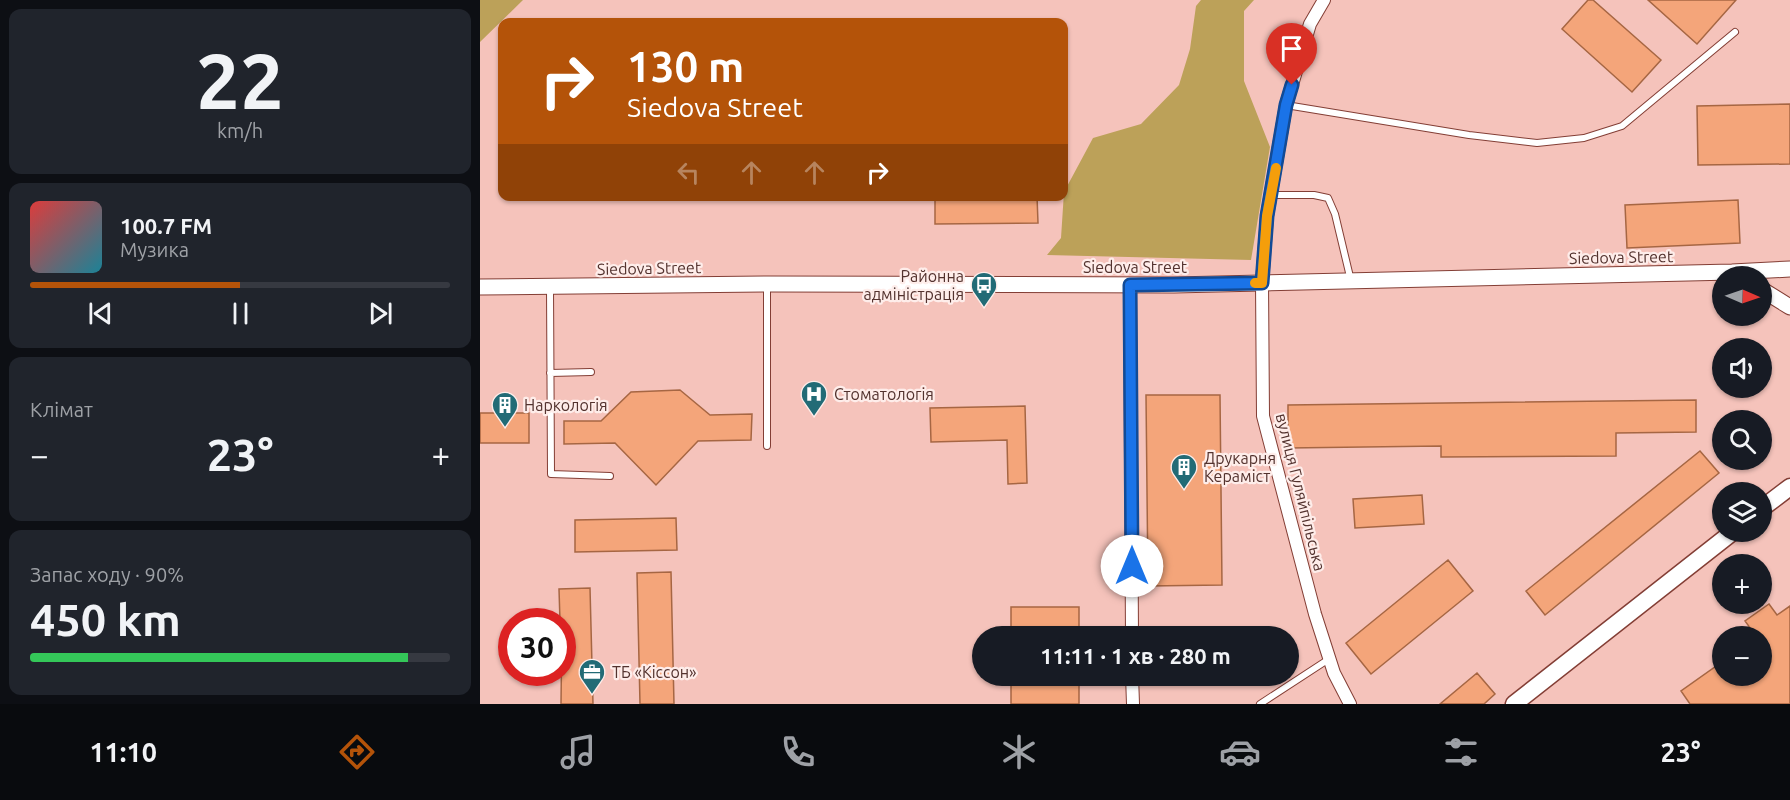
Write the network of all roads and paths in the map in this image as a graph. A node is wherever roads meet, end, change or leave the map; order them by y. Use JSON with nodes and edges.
{"nodes":[{"id":1,"x":1324,"y":0,"type":"edge"},
{"id":2,"x":1735,"y":32,"type":"dead end"},
{"id":3,"x":1286,"y":105,"type":"junction"},
{"id":4,"x":1272,"y":195,"type":"junction"},
{"id":5,"x":1788,"y":268,"type":"edge"},
{"id":6,"x":1772,"y":270,"type":"edge"},
{"id":7,"x":1712,"y":274,"type":"edge"},
{"id":8,"x":1351,"y":281,"type":"junction"},
{"id":9,"x":1262,"y":283,"type":"junction"},
{"id":10,"x":767,"y":284,"type":"junction"},
{"id":11,"x":1130,"y":285,"type":"junction"},
{"id":12,"x":480,"y":287,"type":"edge"},
{"id":13,"x":550,"y":288,"type":"junction"},
{"id":14,"x":1772,"y":296,"type":"edge"},
{"id":15,"x":1790,"y":307,"type":"edge"},
{"id":16,"x":591,"y":372,"type":"dead end"},
{"id":17,"x":550,"y":373,"type":"junction"},
{"id":18,"x":766,"y":446,"type":"dead end"},
{"id":19,"x":610,"y":476,"type":"dead end"},
{"id":20,"x":1790,"y":487,"type":"edge"},
{"id":21,"x":1772,"y":501,"type":"edge"},
{"id":22,"x":1720,"y":542,"type":"edge"},
{"id":23,"x":1132,"y":626,"type":"edge"},
{"id":24,"x":1330,"y":659,"type":"junction"},
{"id":25,"x":1132,"y":686,"type":"edge"},
{"id":26,"x":1133,"y":704,"type":"edge"},
{"id":27,"x":1260,"y":704,"type":"edge"},
{"id":28,"x":1350,"y":704,"type":"edge"},
{"id":29,"x":1514,"y":704,"type":"edge"}],
"edges":[{"from":1,"to":3,"type":"street","name":"вулиця Гуляйпільська"},
{"from":2,"to":3,"type":"lane"},
{"from":3,"to":4,"type":"street","name":"вулиця Гуляйпільська"},
{"from":4,"to":8,"type":"lane"},
{"from":4,"to":9,"type":"street","name":"вулиця Гуляйпільська"},
{"from":5,"to":6,"type":"street","name":"Siedova Street"},
{"from":7,"to":8,"type":"street","name":"Siedova Street"},
{"from":8,"to":9,"type":"street","name":"Siedova Street"},
{"from":9,"to":11,"type":"street","name":"Siedova Street"},
{"from":9,"to":24,"type":"street","name":"вулиця Гуляйпільська"},
{"from":10,"to":11,"type":"street","name":"Siedova Street"},
{"from":10,"to":13,"type":"street","name":"Siedova Street"},
{"from":10,"to":18,"type":"lane"},
{"from":11,"to":23,"type":"street"},
{"from":12,"to":13,"type":"street","name":"Siedova Street"},
{"from":13,"to":17,"type":"lane"},
{"from":14,"to":15,"type":"street"},
{"from":16,"to":17,"type":"lane"},
{"from":17,"to":19,"type":"lane"},
{"from":20,"to":21,"type":"main road"},
{"from":22,"to":29,"type":"main road"},
{"from":24,"to":27,"type":"lane"},
{"from":24,"to":28,"type":"street","name":"вулиця Гуляйпільська"},
{"from":25,"to":26,"type":"street"}]}
